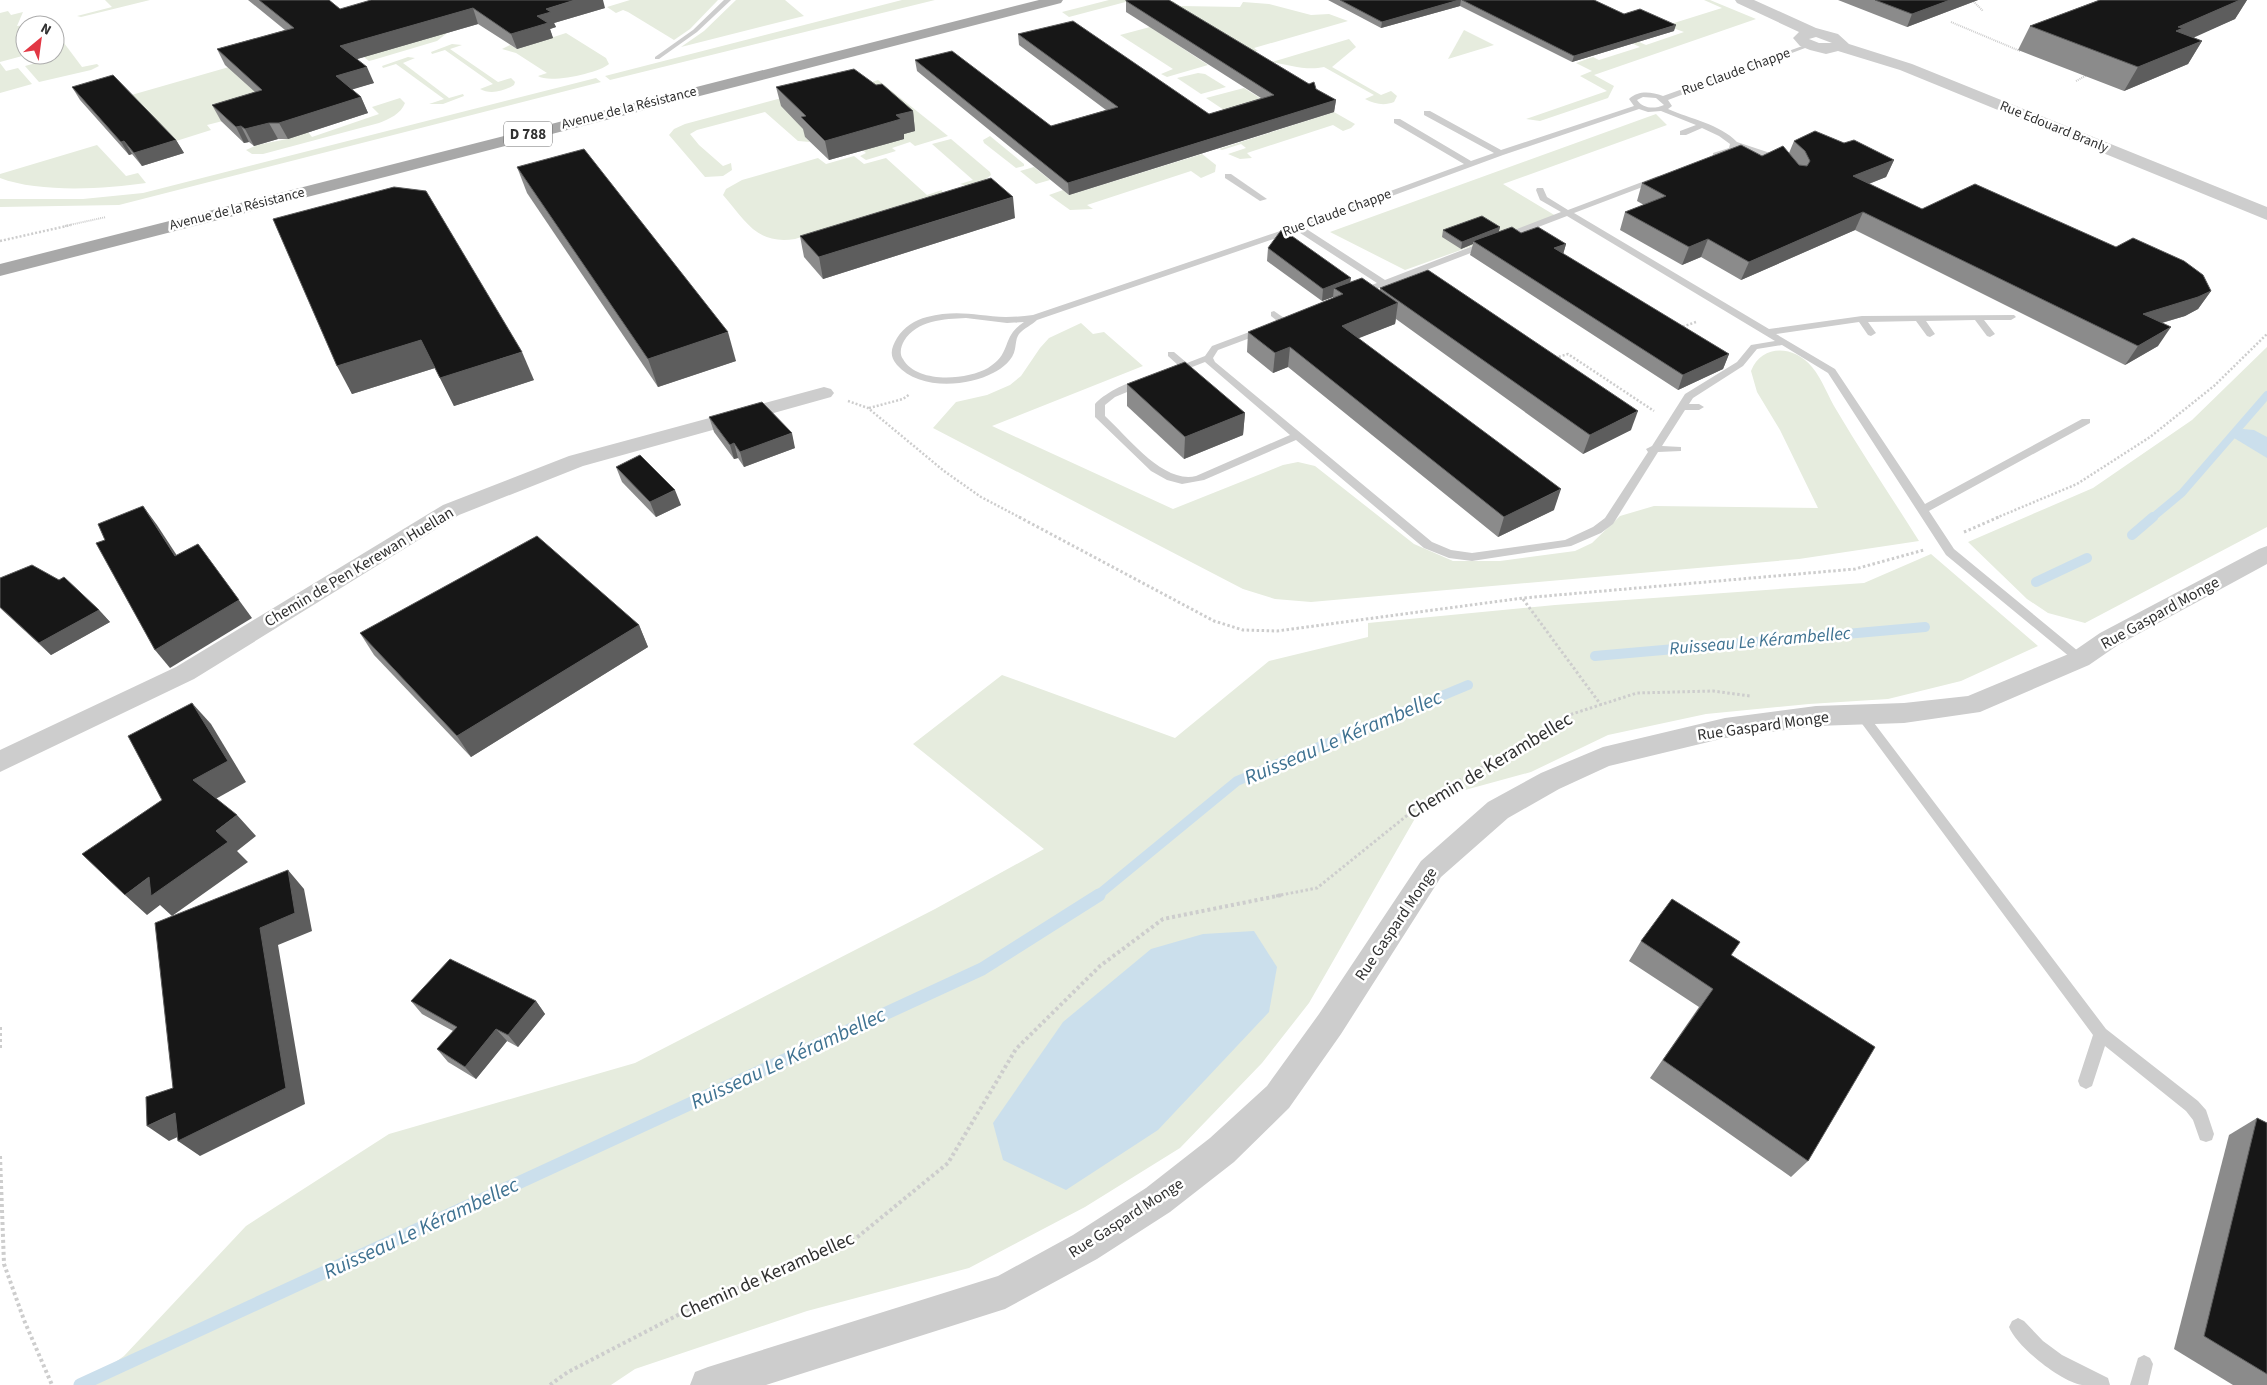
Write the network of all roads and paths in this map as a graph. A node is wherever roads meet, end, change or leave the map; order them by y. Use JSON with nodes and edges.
{"nodes":[{"id":1,"x":728,"y":0,"type":"edge"},
{"id":2,"x":999,"y":0,"type":"edge"},
{"id":3,"x":1056,"y":0,"type":"edge"},
{"id":4,"x":1742,"y":0,"type":"edge"},
{"id":5,"x":1972,"y":0,"type":"edge"},
{"id":6,"x":1983,"y":11,"type":"dead end"},
{"id":7,"x":1952,"y":22,"type":"dead end"},
{"id":8,"x":1812,"y":39,"type":"junction"},
{"id":9,"x":2025,"y":53,"type":"dead end"},
{"id":10,"x":657,"y":58,"type":"dead end"},
{"id":11,"x":2080,"y":73,"type":"edge"},
{"id":12,"x":2076,"y":81,"type":"dead end"},
{"id":13,"x":1635,"y":89,"type":"dead end"},
{"id":14,"x":1645,"y":95,"type":"junction"},
{"id":15,"x":1663,"y":99,"type":"junction"},
{"id":16,"x":1639,"y":107,"type":"junction"},
{"id":17,"x":1662,"y":109,"type":"junction"},
{"id":18,"x":1427,"y":113,"type":"dead end"},
{"id":19,"x":1398,"y":121,"type":"dead end"},
{"id":20,"x":1703,"y":125,"type":"junction"},
{"id":21,"x":1683,"y":132,"type":"dead end"},
{"id":22,"x":1734,"y":144,"type":"junction"},
{"id":23,"x":1500,"y":153,"type":"junction"},
{"id":24,"x":368,"y":159,"type":"dead end"},
{"id":25,"x":1705,"y":159,"type":"edge"},
{"id":26,"x":1788,"y":163,"type":"edge"},
{"id":27,"x":1470,"y":164,"type":"junction"},
{"id":28,"x":1670,"y":173,"type":"edge"},
{"id":29,"x":1228,"y":176,"type":"dead end"},
{"id":30,"x":1540,"y":190,"type":"dead end"},
{"id":31,"x":1263,"y":199,"type":"dead end"},
{"id":32,"x":1567,"y":213,"type":"junction"},
{"id":33,"x":2267,"y":214,"type":"edge"},
{"id":34,"x":1298,"y":228,"type":"junction"},
{"id":35,"x":0,"y":270,"type":"edge"},
{"id":36,"x":1384,"y":283,"type":"junction"},
{"id":37,"x":1347,"y":297,"type":"edge"},
{"id":38,"x":1274,"y":314,"type":"dead end"},
{"id":39,"x":2011,"y":317,"type":"dead end"},
{"id":40,"x":1034,"y":318,"type":"junction"},
{"id":41,"x":1862,"y":318,"type":"junction"},
{"id":42,"x":1919,"y":318,"type":"junction"},
{"id":43,"x":1977,"y":318,"type":"junction"},
{"id":44,"x":1696,"y":322,"type":"dead end"},
{"id":45,"x":1672,"y":330,"type":"edge"},
{"id":46,"x":1768,"y":332,"type":"junction"},
{"id":47,"x":1871,"y":333,"type":"dead end"},
{"id":48,"x":1930,"y":334,"type":"dead end"},
{"id":49,"x":1990,"y":334,"type":"dead end"},
{"id":50,"x":1222,"y":335,"type":"dead end"},
{"id":51,"x":1231,"y":342,"type":"junction"},
{"id":52,"x":1784,"y":342,"type":"junction"},
{"id":53,"x":1171,"y":354,"type":"dead end"},
{"id":54,"x":1208,"y":358,"type":"junction"},
{"id":55,"x":1552,"y":359,"type":"edge"},
{"id":56,"x":1185,"y":366,"type":"junction"},
{"id":57,"x":1167,"y":373,"type":"edge"},
{"id":58,"x":934,"y":380,"type":"junction"},
{"id":59,"x":1148,"y":381,"type":"edge"},
{"id":60,"x":824,"y":393,"type":"dead end"},
{"id":61,"x":1681,"y":407,"type":"junction"},
{"id":62,"x":1698,"y":407,"type":"dead end"},
{"id":63,"x":868,"y":408,"type":"dead end"},
{"id":64,"x":2086,"y":421,"type":"dead end"},
{"id":65,"x":1671,"y":422,"type":"junction"},
{"id":66,"x":1296,"y":436,"type":"junction"},
{"id":67,"x":1652,"y":449,"type":"junction"},
{"id":68,"x":1677,"y":449,"type":"dead end"},
{"id":69,"x":1631,"y":486,"type":"junction"},
{"id":70,"x":1645,"y":486,"type":"dead end"},
{"id":71,"x":1923,"y":510,"type":"junction"},
{"id":72,"x":2267,"y":554,"type":"edge"},
{"id":73,"x":1523,"y":598,"type":"dead end"},
{"id":74,"x":2080,"y":659,"type":"junction"},
{"id":75,"x":1758,"y":697,"type":"dead end"},
{"id":76,"x":1601,"y":705,"type":"junction"},
{"id":77,"x":1861,"y":714,"type":"junction"},
{"id":78,"x":0,"y":762,"type":"edge"},
{"id":79,"x":0,"y":1027,"type":"edge"},
{"id":80,"x":2102,"y":1034,"type":"junction"},
{"id":81,"x":0,"y":1049,"type":"edge"},
{"id":82,"x":2086,"y":1081,"type":"dead end"},
{"id":83,"x":2206,"y":1134,"type":"dead end"},
{"id":84,"x":0,"y":1156,"type":"edge"},
{"id":85,"x":2018,"y":1327,"type":"dead end"},
{"id":86,"x":2144,"y":1364,"type":"dead end"},
{"id":87,"x":52,"y":1385,"type":"edge"},
{"id":88,"x":550,"y":1385,"type":"edge"},
{"id":89,"x":708,"y":1385,"type":"edge"},
{"id":90,"x":2101,"y":1385,"type":"edge"},
{"id":91,"x":2139,"y":1385,"type":"edge"}],
"edges":[{"from":1,"to":10,"type":"lane"},
{"from":2,"to":24,"type":"main road","name":"Avenue de la Résistance","number":"D 788"},
{"from":3,"to":35,"type":"main road","name":"Avenue de la Résistance","number":"D 788"},
{"from":4,"to":8,"type":"street","name":"Rue Edouard Branly"},
{"from":5,"to":6,"type":"path"},
{"from":7,"to":9,"type":"path"},
{"from":8,"to":15,"type":"lane","name":"Rue Claude Chappe"},
{"from":8,"to":33,"type":"street","name":"Rue Edouard Branly"},
{"from":11,"to":12,"type":"path"},
{"from":13,"to":14,"type":"lane"},
{"from":14,"to":15,"type":"lane"},
{"from":14,"to":16,"type":"lane"},
{"from":15,"to":17,"type":"lane"},
{"from":16,"to":17,"type":"lane"},
{"from":16,"to":23,"type":"lane","name":"Rue Claude Chappe"},
{"from":17,"to":20,"type":"lane"},
{"from":18,"to":23,"type":"lane"},
{"from":19,"to":27,"type":"lane"},
{"from":20,"to":21,"type":"lane"},
{"from":20,"to":22,"type":"lane"},
{"from":22,"to":25,"type":"lane"},
{"from":22,"to":26,"type":"lane"},
{"from":23,"to":27,"type":"lane","name":"Rue Claude Chappe"},
{"from":27,"to":34,"type":"lane","name":"Rue Claude Chappe"},
{"from":28,"to":32,"type":"lane"},
{"from":29,"to":31,"type":"lane"},
{"from":30,"to":32,"type":"lane"},
{"from":32,"to":36,"type":"lane"},
{"from":32,"to":46,"type":"lane"},
{"from":34,"to":36,"type":"lane"},
{"from":34,"to":40,"type":"lane","name":"Rue Claude Chappe"},
{"from":36,"to":37,"type":"lane"},
{"from":38,"to":51,"type":"lane"},
{"from":39,"to":43,"type":"lane"},
{"from":40,"to":58,"type":"lane"},
{"from":40,"to":58,"type":"lane"},
{"from":41,"to":42,"type":"lane"},
{"from":41,"to":46,"type":"lane"},
{"from":41,"to":47,"type":"lane"},
{"from":42,"to":43,"type":"lane"},
{"from":42,"to":48,"type":"lane"},
{"from":43,"to":49,"type":"lane"},
{"from":44,"to":45,"type":"path"},
{"from":46,"to":52,"type":"lane"},
{"from":50,"to":51,"type":"lane"},
{"from":51,"to":54,"type":"lane"},
{"from":52,"to":61,"type":"lane"},
{"from":52,"to":71,"type":"lane"},
{"from":53,"to":56,"type":"lane"},
{"from":54,"to":56,"type":"lane"},
{"from":54,"to":66,"type":"lane"},
{"from":55,"to":65,"type":"path"},
{"from":56,"to":57,"type":"lane"},
{"from":58,"to":63,"type":"path"},
{"from":59,"to":66,"type":"lane"},
{"from":60,"to":78,"type":"street","name":"Chemin de Pen Kerewan Huellan"},
{"from":61,"to":62,"type":"lane"},
{"from":61,"to":65,"type":"lane"},
{"from":64,"to":71,"type":"lane"},
{"from":65,"to":67,"type":"lane"},
{"from":66,"to":69,"type":"lane"},
{"from":67,"to":68,"type":"lane"},
{"from":67,"to":69,"type":"lane"},
{"from":69,"to":70,"type":"lane"},
{"from":71,"to":74,"type":"lane"},
{"from":72,"to":74,"type":"street","name":"Rue Gaspard Monge"},
{"from":73,"to":76,"type":"path"},
{"from":74,"to":77,"type":"street","name":"Rue Gaspard Monge"},
{"from":75,"to":76,"type":"path","name":"Chemin de Kerambellec"},
{"from":76,"to":88,"type":"path","name":"Chemin de Kerambellec"},
{"from":77,"to":80,"type":"lane"},
{"from":77,"to":89,"type":"street","name":"Rue Gaspard Monge"},
{"from":79,"to":81,"type":"path"},
{"from":80,"to":82,"type":"lane"},
{"from":80,"to":83,"type":"lane"},
{"from":84,"to":87,"type":"path"},
{"from":85,"to":90,"type":"lane"},
{"from":86,"to":91,"type":"lane"}]}
